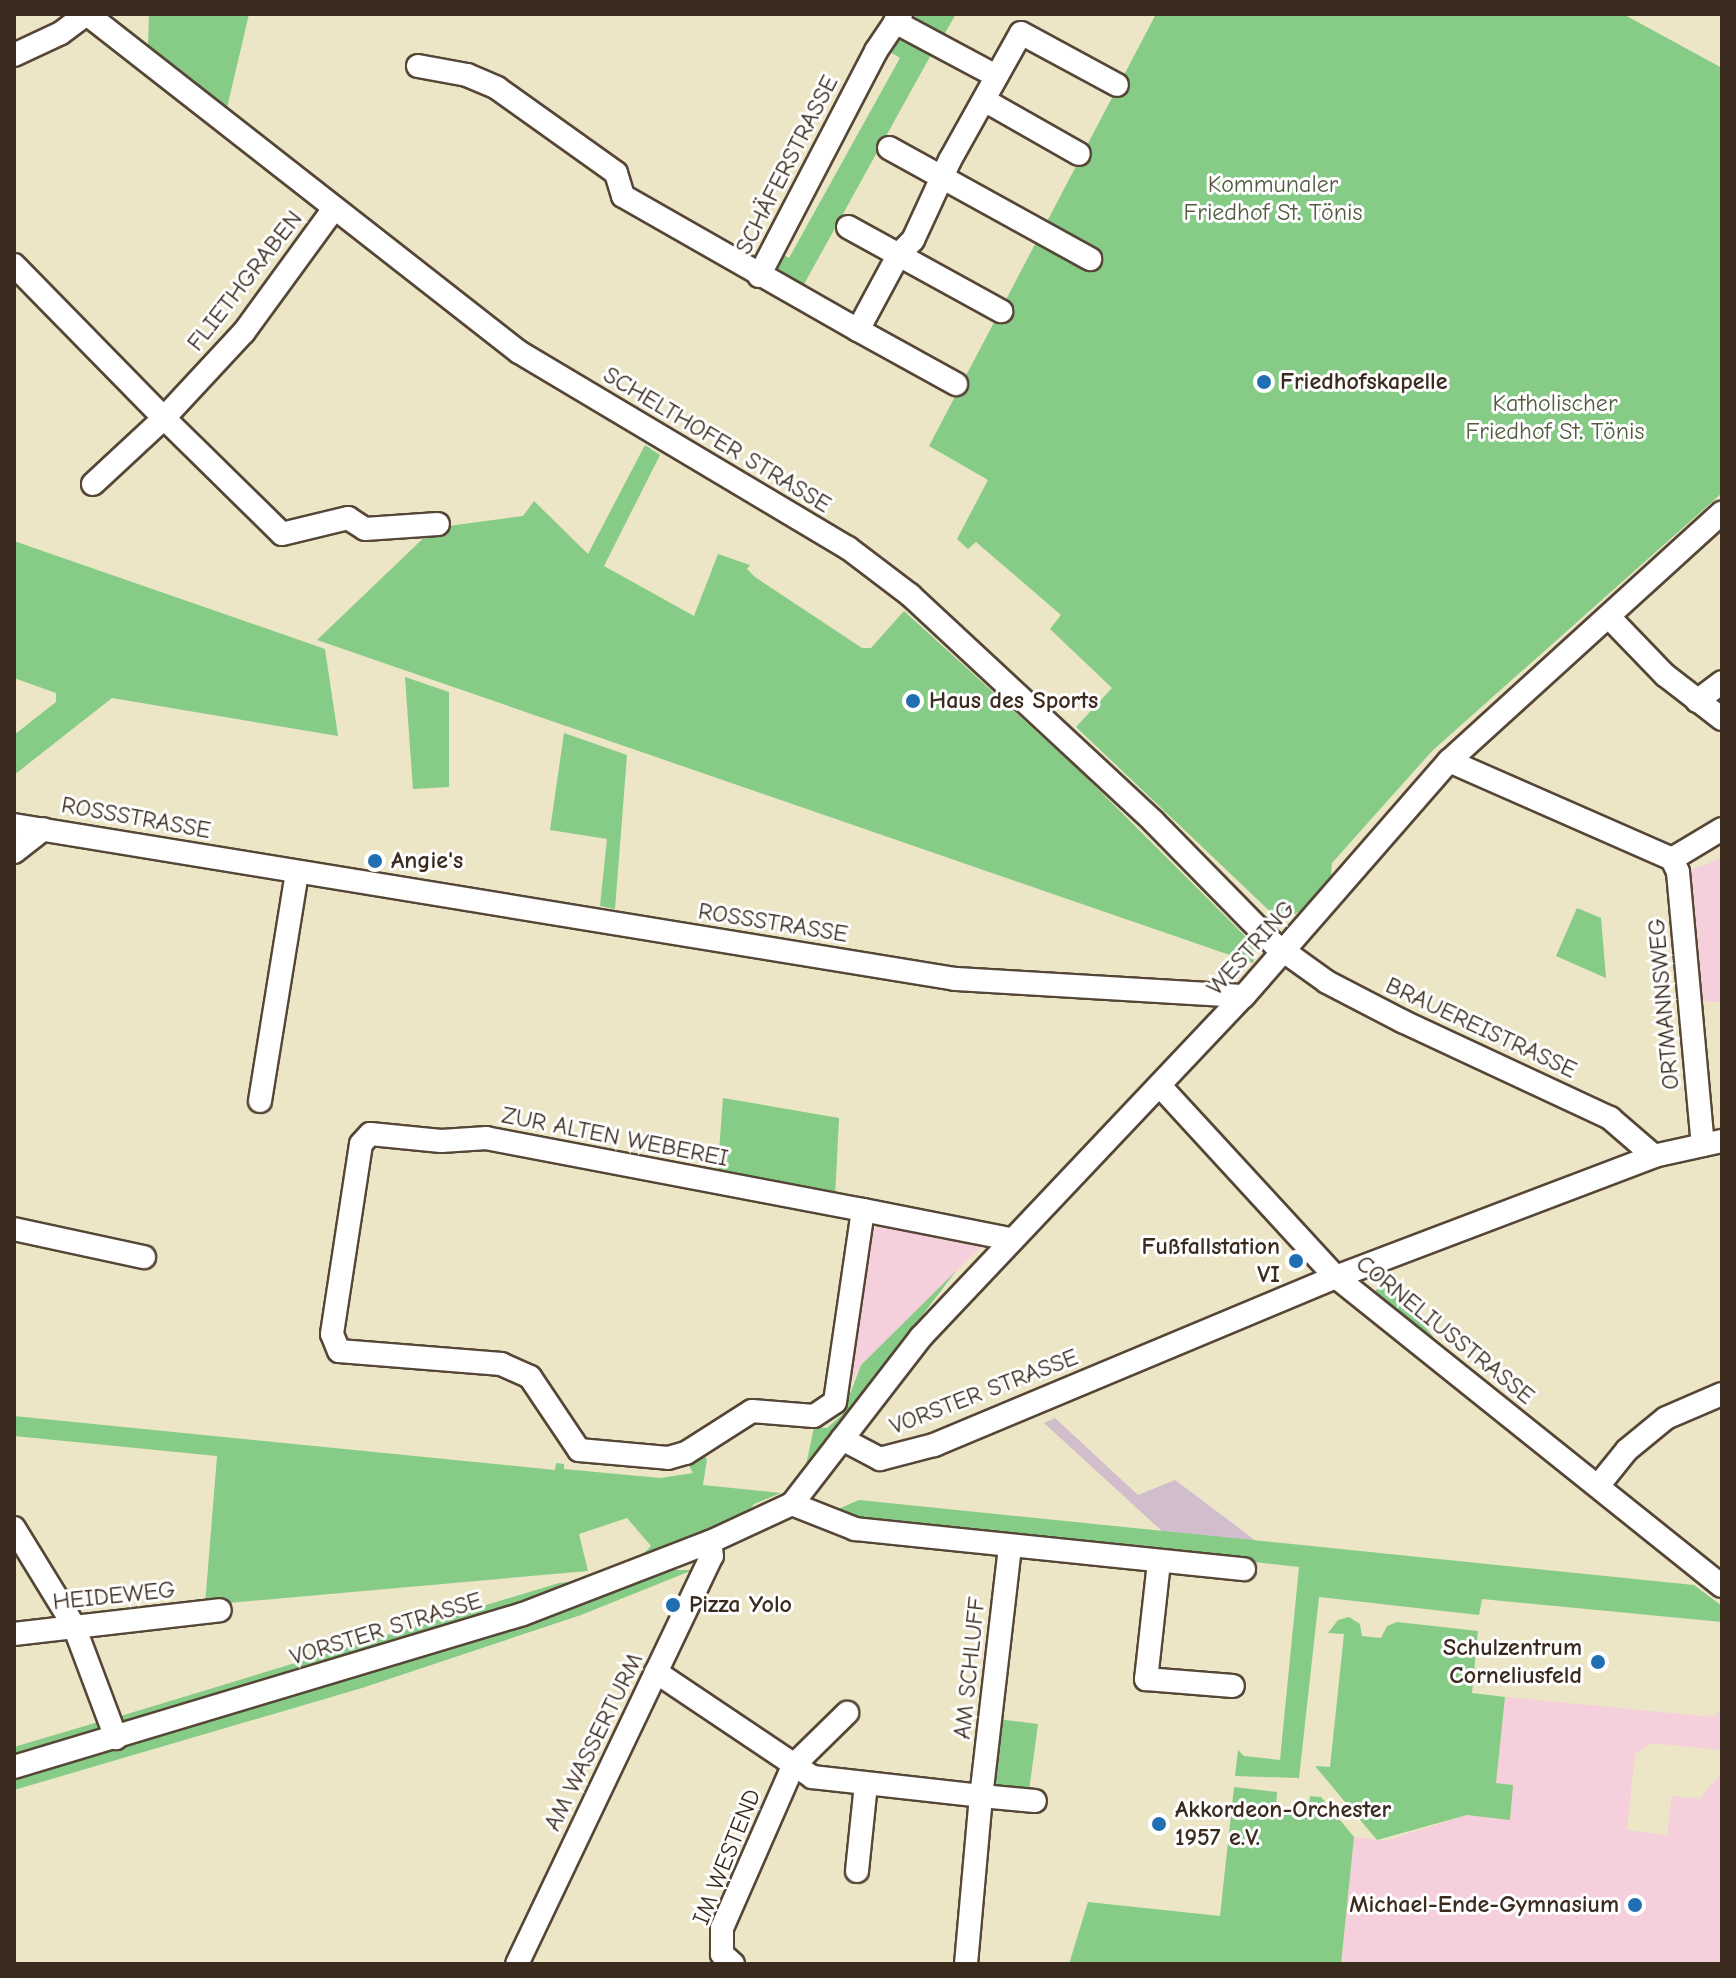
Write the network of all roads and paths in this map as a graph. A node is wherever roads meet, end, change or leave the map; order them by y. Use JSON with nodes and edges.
{"nodes":[{"id":1,"x":87,"y":14,"type":"edge"},
{"id":2,"x":898,"y":18,"type":"edge"},
{"id":3,"x":14,"y":55,"type":"edge"},
{"id":4,"x":418,"y":66,"type":"dead end"},
{"id":5,"x":996,"y":76,"type":"junction"},
{"id":6,"x":1117,"y":85,"type":"dead end"},
{"id":7,"x":984,"y":100,"type":"junction"},
{"id":8,"x":889,"y":148,"type":"dead end"},
{"id":9,"x":1079,"y":154,"type":"dead end"},
{"id":10,"x":945,"y":178,"type":"junction"},
{"id":11,"x":333,"y":210,"type":"junction"},
{"id":12,"x":848,"y":227,"type":"dead end"},
{"id":13,"x":899,"y":254,"type":"junction"},
{"id":14,"x":1090,"y":259,"type":"dead end"},
{"id":15,"x":14,"y":265,"type":"edge"},
{"id":16,"x":759,"y":276,"type":"junction"},
{"id":17,"x":1001,"y":311,"type":"dead end"},
{"id":18,"x":858,"y":330,"type":"junction"},
{"id":19,"x":956,"y":384,"type":"dead end"},
{"id":20,"x":164,"y":418,"type":"junction"},
{"id":21,"x":93,"y":484,"type":"dead end"},
{"id":22,"x":1722,"y":513,"type":"edge"},
{"id":23,"x":438,"y":524,"type":"dead end"},
{"id":24,"x":1609,"y":617,"type":"junction"},
{"id":25,"x":1722,"y":682,"type":"edge"},
{"id":26,"x":1697,"y":701,"type":"junction"},
{"id":27,"x":1722,"y":719,"type":"edge"},
{"id":28,"x":1449,"y":761,"type":"junction"},
{"id":29,"x":14,"y":825,"type":"edge"},
{"id":30,"x":43,"y":829,"type":"junction"},
{"id":31,"x":1722,"y":829,"type":"edge"},
{"id":32,"x":14,"y":852,"type":"edge"},
{"id":33,"x":1672,"y":859,"type":"junction"},
{"id":34,"x":297,"y":872,"type":"junction"},
{"id":35,"x":1285,"y":951,"type":"junction"},
{"id":36,"x":1244,"y":996,"type":"junction"},
{"id":37,"x":1161,"y":1087,"type":"junction"},
{"id":38,"x":260,"y":1101,"type":"dead end"},
{"id":39,"x":1713,"y":1143,"type":"edge"},
{"id":40,"x":1654,"y":1156,"type":"junction"},
{"id":41,"x":863,"y":1210,"type":"junction"},
{"id":42,"x":14,"y":1229,"type":"edge"},
{"id":43,"x":1009,"y":1239,"type":"junction"},
{"id":44,"x":144,"y":1257,"type":"dead end"},
{"id":45,"x":1336,"y":1277,"type":"junction"},
{"id":46,"x":1722,"y":1394,"type":"edge"},
{"id":47,"x":842,"y":1439,"type":"junction"},
{"id":48,"x":1598,"y":1486,"type":"junction"},
{"id":49,"x":792,"y":1504,"type":"junction"},
{"id":50,"x":14,"y":1528,"type":"edge"},
{"id":51,"x":710,"y":1542,"type":"junction"},
{"id":52,"x":1010,"y":1547,"type":"junction"},
{"id":53,"x":1159,"y":1562,"type":"junction"},
{"id":54,"x":1244,"y":1569,"type":"dead end"},
{"id":55,"x":1722,"y":1586,"type":"edge"},
{"id":56,"x":220,"y":1610,"type":"dead end"},
{"id":57,"x":74,"y":1626,"type":"junction"},
{"id":58,"x":14,"y":1634,"type":"edge"},
{"id":59,"x":656,"y":1672,"type":"junction"},
{"id":60,"x":1233,"y":1686,"type":"dead end"},
{"id":61,"x":847,"y":1713,"type":"dead end"},
{"id":62,"x":116,"y":1738,"type":"junction"},
{"id":63,"x":793,"y":1766,"type":"junction"},
{"id":64,"x":14,"y":1767,"type":"edge"},
{"id":65,"x":866,"y":1784,"type":"junction"},
{"id":66,"x":981,"y":1796,"type":"junction"},
{"id":67,"x":1035,"y":1801,"type":"dead end"},
{"id":68,"x":857,"y":1871,"type":"dead end"},
{"id":69,"x":517,"y":1964,"type":"edge"},
{"id":70,"x":733,"y":1964,"type":"edge"},
{"id":71,"x":966,"y":1964,"type":"edge"}],
"edges":[{"from":1,"to":3,"type":"street"},
{"from":1,"to":11,"type":"street","name":"SCHELTHOFER STRASSE"},
{"from":2,"to":5,"type":"street"},
{"from":2,"to":16,"type":"street","name":"SCHÄFERSTRASSE"},
{"from":4,"to":16,"type":"street","name":"SCHÄFERSTRASSE"},
{"from":5,"to":6,"type":"street"},
{"from":5,"to":7,"type":"street"},
{"from":7,"to":9,"type":"street"},
{"from":7,"to":10,"type":"street"},
{"from":8,"to":10,"type":"street"},
{"from":10,"to":13,"type":"street"},
{"from":10,"to":14,"type":"street"},
{"from":11,"to":20,"type":"street","name":"FLIETHGRABEN"},
{"from":11,"to":35,"type":"street","name":"SCHELTHOFER STRASSE"},
{"from":12,"to":13,"type":"street"},
{"from":13,"to":17,"type":"street"},
{"from":13,"to":18,"type":"street"},
{"from":15,"to":20,"type":"street"},
{"from":16,"to":18,"type":"street"},
{"from":18,"to":19,"type":"street"},
{"from":20,"to":21,"type":"street","name":"FLIETHGRABEN"},
{"from":20,"to":23,"type":"street"},
{"from":22,"to":24,"type":"street","name":"WESTRING"},
{"from":24,"to":26,"type":"street"},
{"from":24,"to":28,"type":"street","name":"WESTRING"},
{"from":25,"to":26,"type":"street"},
{"from":26,"to":27,"type":"street"},
{"from":28,"to":33,"type":"street"},
{"from":28,"to":35,"type":"street","name":"WESTRING"},
{"from":29,"to":30,"type":"street","name":"ROSSSTRASSE"},
{"from":30,"to":32,"type":"street"},
{"from":30,"to":34,"type":"street","name":"ROSSSTRASSE"},
{"from":31,"to":33,"type":"street"},
{"from":33,"to":39,"type":"street","name":"ORTMANNSWEG"},
{"from":34,"to":36,"type":"street","name":"ROSSSTRASSE"},
{"from":34,"to":38,"type":"street"},
{"from":35,"to":36,"type":"street","name":"WESTRING"},
{"from":35,"to":40,"type":"street","name":"BRAUEREISTRASSE"},
{"from":36,"to":37,"type":"street","name":"WESTRING"},
{"from":37,"to":43,"type":"street","name":"WESTRING"},
{"from":37,"to":45,"type":"street","name":"CORNELIUSSTRASSE"},
{"from":39,"to":40,"type":"street","name":"VORSTER STRASSE"},
{"from":40,"to":45,"type":"street","name":"VORSTER STRASSE"},
{"from":41,"to":41,"type":"street","name":"ZUR ALTEN WEBEREI"},
{"from":41,"to":43,"type":"street","name":"ZUR ALTEN WEBEREI"},
{"from":42,"to":44,"type":"street"},
{"from":43,"to":47,"type":"street","name":"WESTRING"},
{"from":45,"to":47,"type":"street","name":"VORSTER STRASSE"},
{"from":45,"to":48,"type":"street","name":"CORNELIUSSTRASSE"},
{"from":46,"to":48,"type":"street"},
{"from":47,"to":49,"type":"street","name":"VORSTER STRASSE"},
{"from":48,"to":55,"type":"street","name":"CORNELIUSSTRASSE"},
{"from":49,"to":51,"type":"street","name":"VORSTER STRASSE"},
{"from":49,"to":52,"type":"street"},
{"from":50,"to":57,"type":"street"},
{"from":51,"to":59,"type":"street","name":"AM WASSERTURM"},
{"from":51,"to":62,"type":"street","name":"VORSTER STRASSE"},
{"from":52,"to":53,"type":"street"},
{"from":52,"to":66,"type":"street","name":"AM SCHLUFF"},
{"from":53,"to":54,"type":"street"},
{"from":53,"to":60,"type":"street"},
{"from":56,"to":57,"type":"street","name":"HEIDEWEG"},
{"from":57,"to":58,"type":"street","name":"HEIDEWEG"},
{"from":57,"to":62,"type":"street"},
{"from":59,"to":63,"type":"street"},
{"from":59,"to":69,"type":"street","name":"AM WASSERTURM"},
{"from":61,"to":63,"type":"street","name":"IM WESTEND"},
{"from":62,"to":64,"type":"street","name":"VORSTER STRASSE"},
{"from":63,"to":65,"type":"street"},
{"from":63,"to":70,"type":"street","name":"IM WESTEND"},
{"from":65,"to":66,"type":"street"},
{"from":65,"to":68,"type":"street"},
{"from":66,"to":67,"type":"street"},
{"from":66,"to":71,"type":"street"}]}
